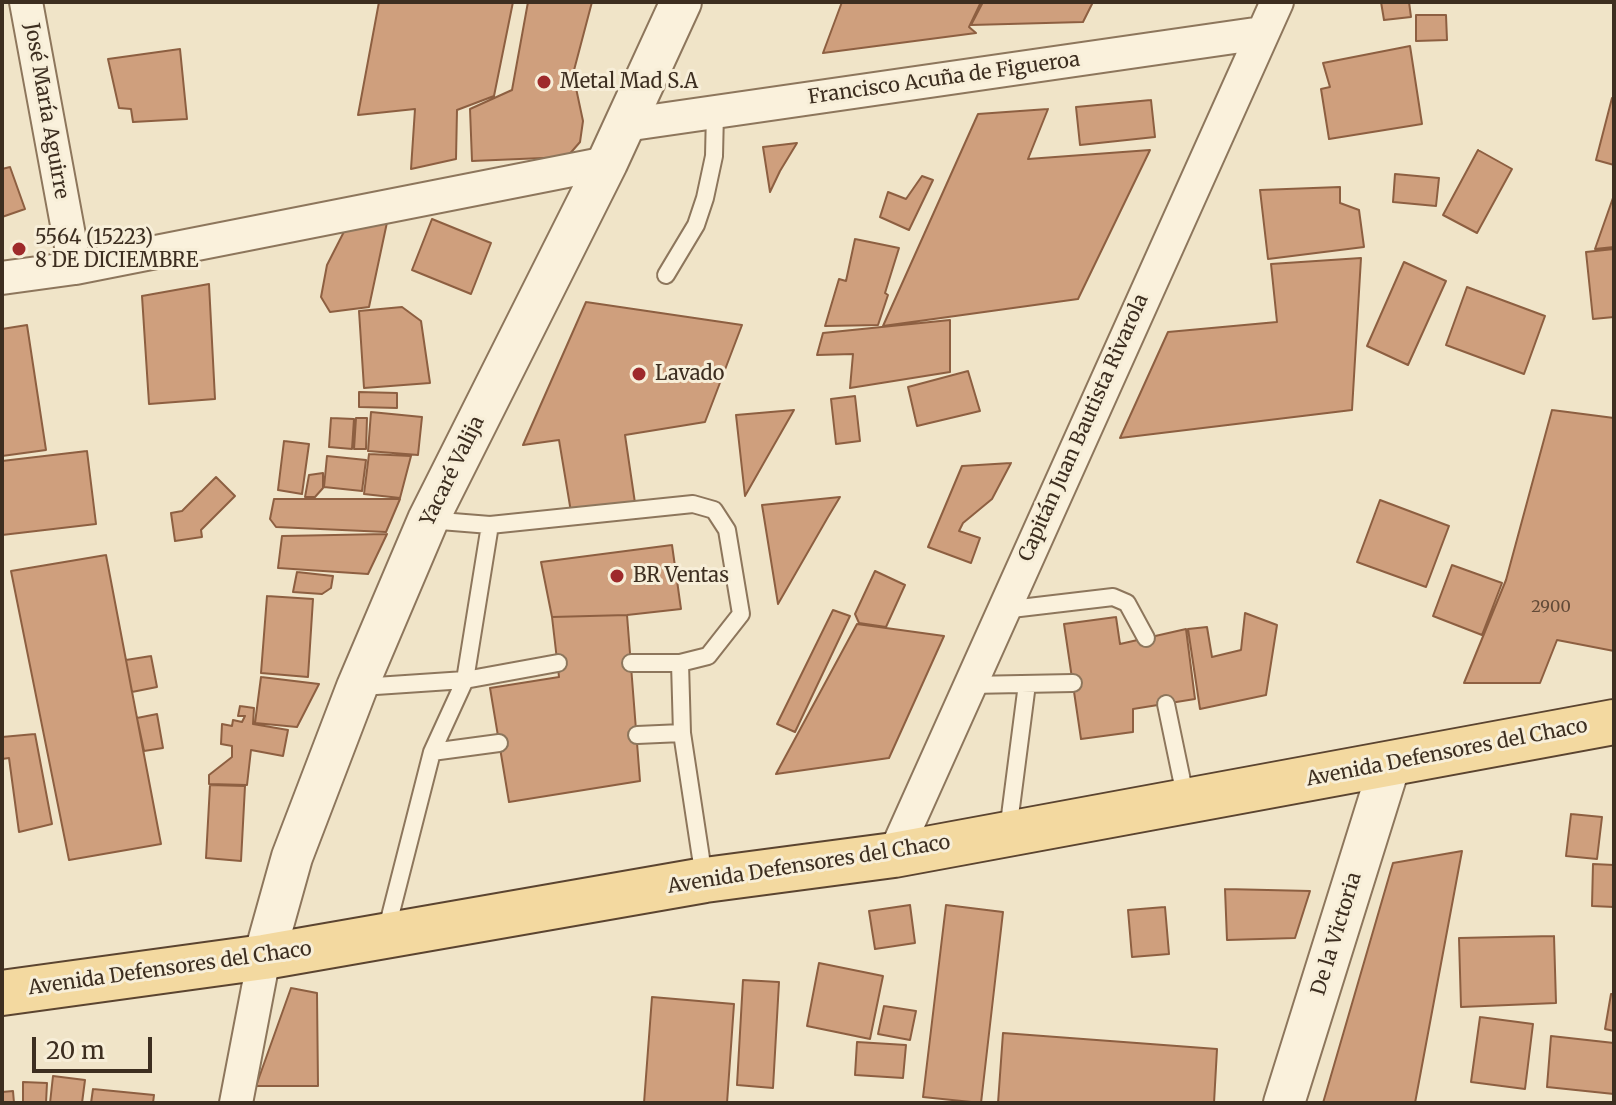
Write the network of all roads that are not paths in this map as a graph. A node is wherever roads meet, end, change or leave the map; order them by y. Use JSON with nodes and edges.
{"nodes":[{"id":1,"x":26,"y":2,"type":"edge"},
{"id":2,"x":681,"y":2,"type":"edge"},
{"id":3,"x":1277,"y":2,"type":"edge"},
{"id":4,"x":1262,"y":33,"type":"junction"},
{"id":5,"x":715,"y":112,"type":"junction"},
{"id":6,"x":625,"y":125,"type":"junction"},
{"id":7,"x":607,"y":163,"type":"junction"},
{"id":8,"x":75,"y":268,"type":"junction"},
{"id":9,"x":666,"y":275,"type":"dead end"},
{"id":10,"x":2,"y":278,"type":"edge"},
{"id":11,"x":428,"y":520,"type":"junction"},
{"id":12,"x":490,"y":525,"type":"junction"},
{"id":13,"x":1001,"y":610,"type":"junction"},
{"id":14,"x":1146,"y":638,"type":"dead end"},
{"id":15,"x":558,"y":663,"type":"dead end"},
{"id":16,"x":631,"y":663,"type":"dead end"},
{"id":17,"x":680,"y":663,"type":"junction"},
{"id":18,"x":465,"y":680,"type":"junction"},
{"id":19,"x":1073,"y":683,"type":"dead end"},
{"id":20,"x":1027,"y":684,"type":"junction"},
{"id":21,"x":970,"y":685,"type":"junction"},
{"id":22,"x":357,"y":687,"type":"junction"},
{"id":23,"x":1166,"y":704,"type":"dead end"},
{"id":24,"x":1614,"y":722,"type":"edge"},
{"id":25,"x":682,"y":733,"type":"junction"},
{"id":26,"x":637,"y":735,"type":"dead end"},
{"id":27,"x":499,"y":743,"type":"dead end"},
{"id":28,"x":432,"y":752,"type":"junction"},
{"id":29,"x":1390,"y":764,"type":"junction"},
{"id":30,"x":1187,"y":802,"type":"junction"},
{"id":31,"x":1008,"y":833,"type":"junction"},
{"id":32,"x":894,"y":855,"type":"junction"},
{"id":33,"x":705,"y":880,"type":"junction"},
{"id":34,"x":385,"y":935,"type":"junction"},
{"id":35,"x":264,"y":957,"type":"junction"},
{"id":36,"x":2,"y":993,"type":"edge"},
{"id":37,"x":236,"y":1103,"type":"edge"},
{"id":38,"x":1284,"y":1103,"type":"edge"}],
"edges":[{"from":1,"to":8,"type":"street","name":"José María Aguirre"},
{"from":2,"to":6,"type":"street","name":"Yacaré Valija"},
{"from":3,"to":4,"type":"street","name":"Capitán Juan Bautista Rivarola"},
{"from":4,"to":5,"type":"street","name":"Francisco Acuña de Figueroa"},
{"from":4,"to":13,"type":"street","name":"Capitán Juan Bautista Rivarola"},
{"from":5,"to":6,"type":"street","name":"Francisco Acuña de Figueroa"},
{"from":5,"to":9,"type":"lane"},
{"from":6,"to":7,"type":"street","name":"Yacaré Valija"},
{"from":7,"to":8,"type":"street"},
{"from":7,"to":11,"type":"street","name":"Yacaré Valija"},
{"from":8,"to":10,"type":"street"},
{"from":11,"to":12,"type":"lane"},
{"from":11,"to":22,"type":"street","name":"Yacaré Valija"},
{"from":12,"to":17,"type":"lane"},
{"from":12,"to":18,"type":"lane"},
{"from":13,"to":14,"type":"lane"},
{"from":13,"to":21,"type":"street","name":"Capitán Juan Bautista Rivarola"},
{"from":15,"to":18,"type":"lane"},
{"from":16,"to":17,"type":"lane"},
{"from":17,"to":25,"type":"lane"},
{"from":18,"to":22,"type":"lane"},
{"from":18,"to":28,"type":"lane"},
{"from":19,"to":20,"type":"lane"},
{"from":20,"to":21,"type":"lane"},
{"from":20,"to":31,"type":"lane"},
{"from":21,"to":32,"type":"street","name":"Capitán Juan Bautista Rivarola"},
{"from":22,"to":35,"type":"street","name":"Yacaré Valija"},
{"from":23,"to":30,"type":"lane"},
{"from":24,"to":29,"type":"main road","name":"Avenida Defensores del Chaco"},
{"from":25,"to":26,"type":"lane"},
{"from":25,"to":33,"type":"lane"},
{"from":27,"to":28,"type":"lane"},
{"from":28,"to":34,"type":"lane"},
{"from":29,"to":30,"type":"main road","name":"Avenida Defensores del Chaco"},
{"from":29,"to":38,"type":"street","name":"De la Victoria"},
{"from":30,"to":31,"type":"main road","name":"Avenida Defensores del Chaco"},
{"from":31,"to":32,"type":"main road","name":"Avenida Defensores del Chaco"},
{"from":32,"to":33,"type":"main road","name":"Avenida Defensores del Chaco"},
{"from":33,"to":34,"type":"main road","name":"Avenida Defensores del Chaco"},
{"from":34,"to":35,"type":"main road","name":"Avenida Defensores del Chaco"},
{"from":35,"to":36,"type":"main road","name":"Avenida Defensores del Chaco"},
{"from":35,"to":37,"type":"street"}]}
